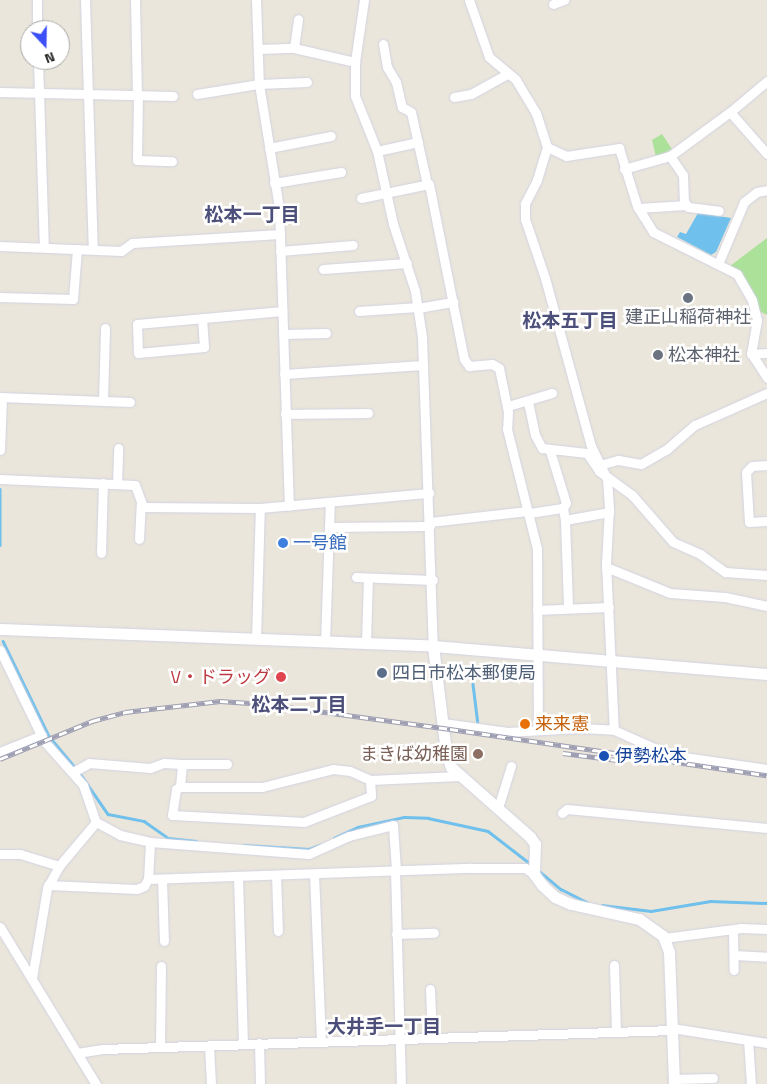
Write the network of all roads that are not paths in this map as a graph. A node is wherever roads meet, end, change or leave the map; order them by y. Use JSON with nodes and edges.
{"nodes":[{"id":1,"x":36,"y":0,"type":"edge"},
{"id":2,"x":85,"y":0,"type":"edge"},
{"id":3,"x":135,"y":0,"type":"edge"},
{"id":4,"x":256,"y":0,"type":"edge"},
{"id":5,"x":365,"y":0,"type":"edge"},
{"id":6,"x":469,"y":0,"type":"edge"},
{"id":7,"x":564,"y":0,"type":"edge"},
{"id":8,"x":553,"y":4,"type":"dead end"},
{"id":9,"x":298,"y":19,"type":"dead end"},
{"id":10,"x":37,"y":20,"type":"edge"},
{"id":11,"x":383,"y":44,"type":"dead end"},
{"id":12,"x":258,"y":48,"type":"junction"},
{"id":13,"x":294,"y":48,"type":"junction"},
{"id":14,"x":355,"y":62,"type":"junction"},
{"id":15,"x":38,"y":70,"type":"edge"},
{"id":16,"x":509,"y":73,"type":"junction"},
{"id":17,"x":307,"y":82,"type":"dead end"},
{"id":18,"x":767,"y":82,"type":"edge"},
{"id":19,"x":259,"y":84,"type":"junction"},
{"id":20,"x":0,"y":92,"type":"edge"},
{"id":21,"x":39,"y":94,"type":"junction"},
{"id":22,"x":88,"y":94,"type":"junction"},
{"id":23,"x":197,"y":94,"type":"dead end"},
{"id":24,"x":138,"y":95,"type":"junction"},
{"id":25,"x":173,"y":96,"type":"dead end"},
{"id":26,"x":454,"y":97,"type":"dead end"},
{"id":27,"x":730,"y":112,"type":"junction"},
{"id":28,"x":331,"y":136,"type":"dead end"},
{"id":29,"x":418,"y":142,"type":"junction"},
{"id":30,"x":547,"y":147,"type":"junction"},
{"id":31,"x":269,"y":148,"type":"junction"},
{"id":32,"x":377,"y":151,"type":"junction"},
{"id":33,"x":767,"y":154,"type":"edge"},
{"id":34,"x":670,"y":156,"type":"junction"},
{"id":35,"x":172,"y":161,"type":"dead end"},
{"id":36,"x":624,"y":169,"type":"junction"},
{"id":37,"x":341,"y":172,"type":"dead end"},
{"id":38,"x":274,"y":184,"type":"junction"},
{"id":39,"x":427,"y":184,"type":"junction"},
{"id":40,"x":767,"y":190,"type":"edge"},
{"id":41,"x":387,"y":193,"type":"junction"},
{"id":42,"x":361,"y":198,"type":"dead end"},
{"id":43,"x":686,"y":205,"type":"junction"},
{"id":44,"x":638,"y":208,"type":"junction"},
{"id":45,"x":718,"y":211,"type":"dead end"},
{"id":46,"x":280,"y":234,"type":"junction"},
{"id":47,"x":353,"y":245,"type":"dead end"},
{"id":48,"x":0,"y":246,"type":"edge"},
{"id":49,"x":44,"y":247,"type":"junction"},
{"id":50,"x":77,"y":249,"type":"junction"},
{"id":51,"x":93,"y":249,"type":"junction"},
{"id":52,"x":280,"y":251,"type":"junction"},
{"id":53,"x":407,"y":263,"type":"junction"},
{"id":54,"x":718,"y":264,"type":"junction"},
{"id":55,"x":323,"y":269,"type":"dead end"},
{"id":56,"x":0,"y":297,"type":"edge"},
{"id":57,"x":453,"y":302,"type":"junction"},
{"id":58,"x":418,"y":308,"type":"junction"},
{"id":59,"x":282,"y":311,"type":"junction"},
{"id":60,"x":359,"y":311,"type":"dead end"},
{"id":61,"x":202,"y":318,"type":"junction"},
{"id":62,"x":105,"y":328,"type":"dead end"},
{"id":63,"x":326,"y":333,"type":"dead end"},
{"id":64,"x":283,"y":334,"type":"junction"},
{"id":65,"x":767,"y":353,"type":"edge"},
{"id":66,"x":751,"y":354,"type":"junction"},
{"id":67,"x":423,"y":365,"type":"junction"},
{"id":68,"x":284,"y":374,"type":"junction"},
{"id":69,"x":767,"y":378,"type":"edge"},
{"id":70,"x":552,"y":393,"type":"dead end"},
{"id":71,"x":767,"y":393,"type":"edge"},
{"id":72,"x":1,"y":397,"type":"edge"},
{"id":73,"x":103,"y":401,"type":"junction"},
{"id":74,"x":130,"y":402,"type":"dead end"},
{"id":75,"x":528,"y":402,"type":"junction"},
{"id":76,"x":508,"y":406,"type":"junction"},
{"id":77,"x":368,"y":413,"type":"dead end"},
{"id":78,"x":285,"y":414,"type":"junction"},
{"id":79,"x":118,"y":448,"type":"dead end"},
{"id":80,"x":0,"y":450,"type":"edge"},
{"id":81,"x":550,"y":450,"type":"junction"},
{"id":82,"x":600,"y":465,"type":"junction"},
{"id":83,"x":767,"y":465,"type":"edge"},
{"id":84,"x":0,"y":479,"type":"edge"},
{"id":85,"x":607,"y":479,"type":"junction"},
{"id":86,"x":103,"y":483,"type":"junction"},
{"id":87,"x":117,"y":484,"type":"junction"},
{"id":88,"x":429,"y":493,"type":"junction"},
{"id":89,"x":141,"y":502,"type":"junction"},
{"id":90,"x":330,"y":502,"type":"junction"},
{"id":91,"x":289,"y":506,"type":"junction"},
{"id":92,"x":260,"y":508,"type":"junction"},
{"id":93,"x":564,"y":508,"type":"junction"},
{"id":94,"x":529,"y":512,"type":"junction"},
{"id":95,"x":609,"y":512,"type":"junction"},
{"id":96,"x":565,"y":520,"type":"junction"},
{"id":97,"x":767,"y":521,"type":"edge"},
{"id":98,"x":430,"y":524,"type":"junction"},
{"id":99,"x":329,"y":527,"type":"junction"},
{"id":100,"x":139,"y":539,"type":"dead end"},
{"id":101,"x":101,"y":553,"type":"dead end"},
{"id":102,"x":606,"y":566,"type":"junction"},
{"id":103,"x":767,"y":576,"type":"edge"},
{"id":104,"x":356,"y":577,"type":"dead end"},
{"id":105,"x":368,"y":578,"type":"junction"},
{"id":106,"x":433,"y":580,"type":"junction"},
{"id":107,"x":767,"y":606,"type":"edge"},
{"id":108,"x":568,"y":608,"type":"junction"},
{"id":109,"x":609,"y":608,"type":"junction"},
{"id":110,"x":537,"y":610,"type":"junction"},
{"id":111,"x":0,"y":630,"type":"edge"},
{"id":112,"x":256,"y":639,"type":"junction"},
{"id":113,"x":325,"y":642,"type":"junction"},
{"id":114,"x":366,"y":644,"type":"junction"},
{"id":115,"x":434,"y":646,"type":"junction"},
{"id":116,"x":0,"y":650,"type":"edge"},
{"id":117,"x":538,"y":654,"type":"junction"},
{"id":118,"x":612,"y":661,"type":"junction"},
{"id":119,"x":767,"y":674,"type":"edge"},
{"id":120,"x":443,"y":723,"type":"junction"},
{"id":121,"x":538,"y":729,"type":"junction"},
{"id":122,"x":614,"y":730,"type":"junction"},
{"id":123,"x":42,"y":735,"type":"junction"},
{"id":124,"x":0,"y":752,"type":"edge"},
{"id":125,"x":182,"y":764,"type":"junction"},
{"id":126,"x":227,"y":764,"type":"dead end"},
{"id":127,"x":511,"y":766,"type":"dead end"},
{"id":128,"x":767,"y":769,"type":"edge"},
{"id":129,"x":73,"y":772,"type":"junction"},
{"id":130,"x":459,"y":776,"type":"junction"},
{"id":131,"x":370,"y":780,"type":"junction"},
{"id":132,"x":180,"y":787,"type":"junction"},
{"id":133,"x":498,"y":808,"type":"junction"},
{"id":134,"x":562,"y":814,"type":"dead end"},
{"id":135,"x":96,"y":822,"type":"junction"},
{"id":136,"x":767,"y":828,"type":"edge"},
{"id":137,"x":150,"y":842,"type":"junction"},
{"id":138,"x":0,"y":854,"type":"edge"},
{"id":139,"x":59,"y":866,"type":"junction"},
{"id":140,"x":395,"y":870,"type":"junction"},
{"id":141,"x":535,"y":870,"type":"junction"},
{"id":142,"x":314,"y":874,"type":"junction"},
{"id":143,"x":276,"y":875,"type":"junction"},
{"id":144,"x":238,"y":876,"type":"junction"},
{"id":145,"x":148,"y":879,"type":"junction"},
{"id":146,"x":162,"y":879,"type":"junction"},
{"id":147,"x":48,"y":885,"type":"junction"},
{"id":148,"x":0,"y":927,"type":"edge"},
{"id":149,"x":767,"y":929,"type":"edge"},
{"id":150,"x":278,"y":931,"type":"dead end"},
{"id":151,"x":733,"y":931,"type":"junction"},
{"id":152,"x":434,"y":933,"type":"dead end"},
{"id":153,"x":396,"y":934,"type":"junction"},
{"id":154,"x":664,"y":938,"type":"junction"},
{"id":155,"x":164,"y":940,"type":"dead end"},
{"id":156,"x":734,"y":956,"type":"junction"},
{"id":157,"x":767,"y":957,"type":"edge"},
{"id":158,"x":614,"y":965,"type":"dead end"},
{"id":159,"x":161,"y":966,"type":"dead end"},
{"id":160,"x":734,"y":970,"type":"dead end"},
{"id":161,"x":32,"y":978,"type":"junction"},
{"id":162,"x":430,"y":989,"type":"dead end"},
{"id":163,"x":672,"y":1029,"type":"junction"},
{"id":164,"x":616,"y":1031,"type":"junction"},
{"id":165,"x":432,"y":1038,"type":"junction"},
{"id":166,"x":399,"y":1039,"type":"junction"},
{"id":167,"x":748,"y":1040,"type":"junction"},
{"id":168,"x":321,"y":1041,"type":"junction"},
{"id":169,"x":259,"y":1043,"type":"junction"},
{"id":170,"x":767,"y":1043,"type":"edge"},
{"id":171,"x":242,"y":1044,"type":"junction"},
{"id":172,"x":209,"y":1046,"type":"junction"},
{"id":173,"x":160,"y":1047,"type":"junction"},
{"id":174,"x":77,"y":1053,"type":"junction"},
{"id":175,"x":714,"y":1078,"type":"dead end"},
{"id":176,"x":674,"y":1081,"type":"edge"},
{"id":177,"x":96,"y":1084,"type":"edge"},
{"id":178,"x":211,"y":1084,"type":"edge"},
{"id":179,"x":260,"y":1084,"type":"edge"},
{"id":180,"x":401,"y":1084,"type":"edge"},
{"id":181,"x":750,"y":1084,"type":"edge"}],
"edges":[{"from":1,"to":10,"type":"street"},
{"from":2,"to":22,"type":"street"},
{"from":3,"to":24,"type":"street"},
{"from":4,"to":12,"type":"street"},
{"from":5,"to":14,"type":"street"},
{"from":6,"to":16,"type":"street"},
{"from":7,"to":8,"type":"street"},
{"from":9,"to":13,"type":"street"},
{"from":11,"to":29,"type":"street"},
{"from":12,"to":13,"type":"street"},
{"from":12,"to":19,"type":"street"},
{"from":13,"to":14,"type":"street"},
{"from":14,"to":32,"type":"street"},
{"from":15,"to":21,"type":"street"},
{"from":16,"to":26,"type":"street"},
{"from":16,"to":30,"type":"street"},
{"from":17,"to":19,"type":"street"},
{"from":18,"to":27,"type":"street"},
{"from":19,"to":23,"type":"street"},
{"from":19,"to":31,"type":"street"},
{"from":20,"to":21,"type":"street"},
{"from":21,"to":22,"type":"street"},
{"from":21,"to":49,"type":"street"},
{"from":22,"to":24,"type":"street"},
{"from":22,"to":51,"type":"street"},
{"from":24,"to":25,"type":"street"},
{"from":24,"to":35,"type":"street"},
{"from":27,"to":33,"type":"street"},
{"from":27,"to":34,"type":"street"},
{"from":28,"to":31,"type":"street"},
{"from":29,"to":32,"type":"street"},
{"from":29,"to":39,"type":"street"},
{"from":30,"to":36,"type":"street"},
{"from":30,"to":82,"type":"street"},
{"from":31,"to":38,"type":"street"},
{"from":32,"to":41,"type":"street"},
{"from":34,"to":36,"type":"street"},
{"from":34,"to":43,"type":"street"},
{"from":36,"to":44,"type":"street"},
{"from":37,"to":38,"type":"street"},
{"from":38,"to":46,"type":"street"},
{"from":39,"to":41,"type":"street"},
{"from":39,"to":57,"type":"street"},
{"from":40,"to":54,"type":"street"},
{"from":41,"to":42,"type":"street"},
{"from":41,"to":53,"type":"street"},
{"from":43,"to":44,"type":"street"},
{"from":43,"to":45,"type":"street"},
{"from":44,"to":54,"type":"street"},
{"from":46,"to":51,"type":"street"},
{"from":46,"to":52,"type":"street"},
{"from":47,"to":52,"type":"street"},
{"from":48,"to":49,"type":"street"},
{"from":49,"to":50,"type":"street"},
{"from":50,"to":51,"type":"street"},
{"from":50,"to":56,"type":"street"},
{"from":52,"to":59,"type":"street"},
{"from":53,"to":55,"type":"street"},
{"from":53,"to":58,"type":"street"},
{"from":54,"to":66,"type":"street"},
{"from":57,"to":58,"type":"street"},
{"from":57,"to":76,"type":"street"},
{"from":58,"to":60,"type":"street"},
{"from":58,"to":67,"type":"street"},
{"from":59,"to":61,"type":"street"},
{"from":59,"to":64,"type":"street"},
{"from":61,"to":61,"type":"street"},
{"from":62,"to":73,"type":"street"},
{"from":63,"to":64,"type":"street"},
{"from":64,"to":68,"type":"street"},
{"from":65,"to":66,"type":"street"},
{"from":66,"to":69,"type":"street"},
{"from":67,"to":68,"type":"street"},
{"from":67,"to":88,"type":"street"},
{"from":68,"to":78,"type":"street"},
{"from":70,"to":75,"type":"street"},
{"from":71,"to":82,"type":"street"},
{"from":72,"to":73,"type":"street"},
{"from":72,"to":80,"type":"street"},
{"from":73,"to":74,"type":"street"},
{"from":75,"to":76,"type":"street"},
{"from":75,"to":81,"type":"street"},
{"from":76,"to":94,"type":"street"},
{"from":77,"to":78,"type":"street"},
{"from":78,"to":91,"type":"street"},
{"from":79,"to":87,"type":"street"},
{"from":81,"to":85,"type":"street"},
{"from":81,"to":93,"type":"street"},
{"from":82,"to":85,"type":"street"},
{"from":83,"to":97,"type":"street"},
{"from":84,"to":86,"type":"street"},
{"from":85,"to":95,"type":"street"},
{"from":85,"to":103,"type":"street"},
{"from":86,"to":87,"type":"street"},
{"from":86,"to":101,"type":"street"},
{"from":87,"to":89,"type":"street"},
{"from":88,"to":90,"type":"street"},
{"from":88,"to":98,"type":"street"},
{"from":89,"to":92,"type":"street"},
{"from":89,"to":100,"type":"street"},
{"from":90,"to":91,"type":"street"},
{"from":90,"to":99,"type":"street"},
{"from":91,"to":92,"type":"street"},
{"from":92,"to":112,"type":"street"},
{"from":93,"to":94,"type":"street"},
{"from":93,"to":96,"type":"street"},
{"from":94,"to":98,"type":"street"},
{"from":94,"to":110,"type":"street"},
{"from":95,"to":96,"type":"street"},
{"from":95,"to":102,"type":"street"},
{"from":96,"to":108,"type":"street"},
{"from":98,"to":99,"type":"street"},
{"from":98,"to":106,"type":"street"},
{"from":99,"to":113,"type":"street"},
{"from":102,"to":107,"type":"street"},
{"from":102,"to":109,"type":"street"},
{"from":104,"to":105,"type":"street"},
{"from":105,"to":106,"type":"street"},
{"from":105,"to":114,"type":"street"},
{"from":106,"to":115,"type":"street"},
{"from":108,"to":109,"type":"street"},
{"from":108,"to":110,"type":"street"},
{"from":109,"to":118,"type":"street"},
{"from":110,"to":117,"type":"street"},
{"from":111,"to":112,"type":"street"},
{"from":112,"to":113,"type":"street"},
{"from":113,"to":114,"type":"street"},
{"from":114,"to":115,"type":"street"},
{"from":115,"to":117,"type":"street"},
{"from":115,"to":120,"type":"street"},
{"from":116,"to":123,"type":"street"},
{"from":117,"to":118,"type":"street"},
{"from":117,"to":121,"type":"street"},
{"from":118,"to":119,"type":"street"},
{"from":118,"to":122,"type":"street"},
{"from":120,"to":121,"type":"street"},
{"from":120,"to":130,"type":"street"},
{"from":121,"to":122,"type":"street"},
{"from":122,"to":128,"type":"street"},
{"from":123,"to":124,"type":"street"},
{"from":123,"to":129,"type":"street"},
{"from":125,"to":126,"type":"street"},
{"from":125,"to":129,"type":"street"},
{"from":125,"to":132,"type":"street"},
{"from":127,"to":133,"type":"street"},
{"from":129,"to":135,"type":"street"},
{"from":130,"to":131,"type":"street"},
{"from":130,"to":133,"type":"street"},
{"from":131,"to":132,"type":"street"},
{"from":131,"to":132,"type":"street"},
{"from":133,"to":141,"type":"street"},
{"from":134,"to":136,"type":"street"},
{"from":135,"to":137,"type":"street"},
{"from":135,"to":139,"type":"street"},
{"from":137,"to":140,"type":"street"},
{"from":137,"to":145,"type":"street"},
{"from":138,"to":139,"type":"street"},
{"from":139,"to":147,"type":"street"},
{"from":140,"to":141,"type":"street"},
{"from":140,"to":142,"type":"street"},
{"from":140,"to":153,"type":"street"},
{"from":141,"to":154,"type":"street"},
{"from":142,"to":143,"type":"street"},
{"from":142,"to":168,"type":"street"},
{"from":143,"to":144,"type":"street"},
{"from":143,"to":150,"type":"street"},
{"from":144,"to":146,"type":"street"},
{"from":144,"to":171,"type":"street"},
{"from":145,"to":146,"type":"street"},
{"from":145,"to":147,"type":"street"},
{"from":146,"to":155,"type":"street"},
{"from":147,"to":161,"type":"street"},
{"from":148,"to":161,"type":"street"},
{"from":149,"to":151,"type":"street"},
{"from":151,"to":154,"type":"street"},
{"from":151,"to":156,"type":"street"},
{"from":152,"to":153,"type":"street"},
{"from":153,"to":166,"type":"street"},
{"from":154,"to":163,"type":"street"},
{"from":156,"to":157,"type":"street"},
{"from":156,"to":160,"type":"street"},
{"from":158,"to":164,"type":"street"},
{"from":159,"to":173,"type":"street"},
{"from":161,"to":174,"type":"street"},
{"from":162,"to":165,"type":"street"},
{"from":163,"to":164,"type":"street"},
{"from":163,"to":167,"type":"street"},
{"from":163,"to":176,"type":"street"},
{"from":164,"to":165,"type":"street"},
{"from":165,"to":166,"type":"street"},
{"from":166,"to":168,"type":"street"},
{"from":166,"to":180,"type":"street"},
{"from":167,"to":170,"type":"street"},
{"from":167,"to":181,"type":"street"},
{"from":168,"to":169,"type":"street"},
{"from":169,"to":171,"type":"street"},
{"from":169,"to":179,"type":"street"},
{"from":171,"to":172,"type":"street"},
{"from":172,"to":173,"type":"street"},
{"from":172,"to":178,"type":"street"},
{"from":173,"to":174,"type":"street"},
{"from":174,"to":177,"type":"street"},
{"from":175,"to":176,"type":"street"}]}
